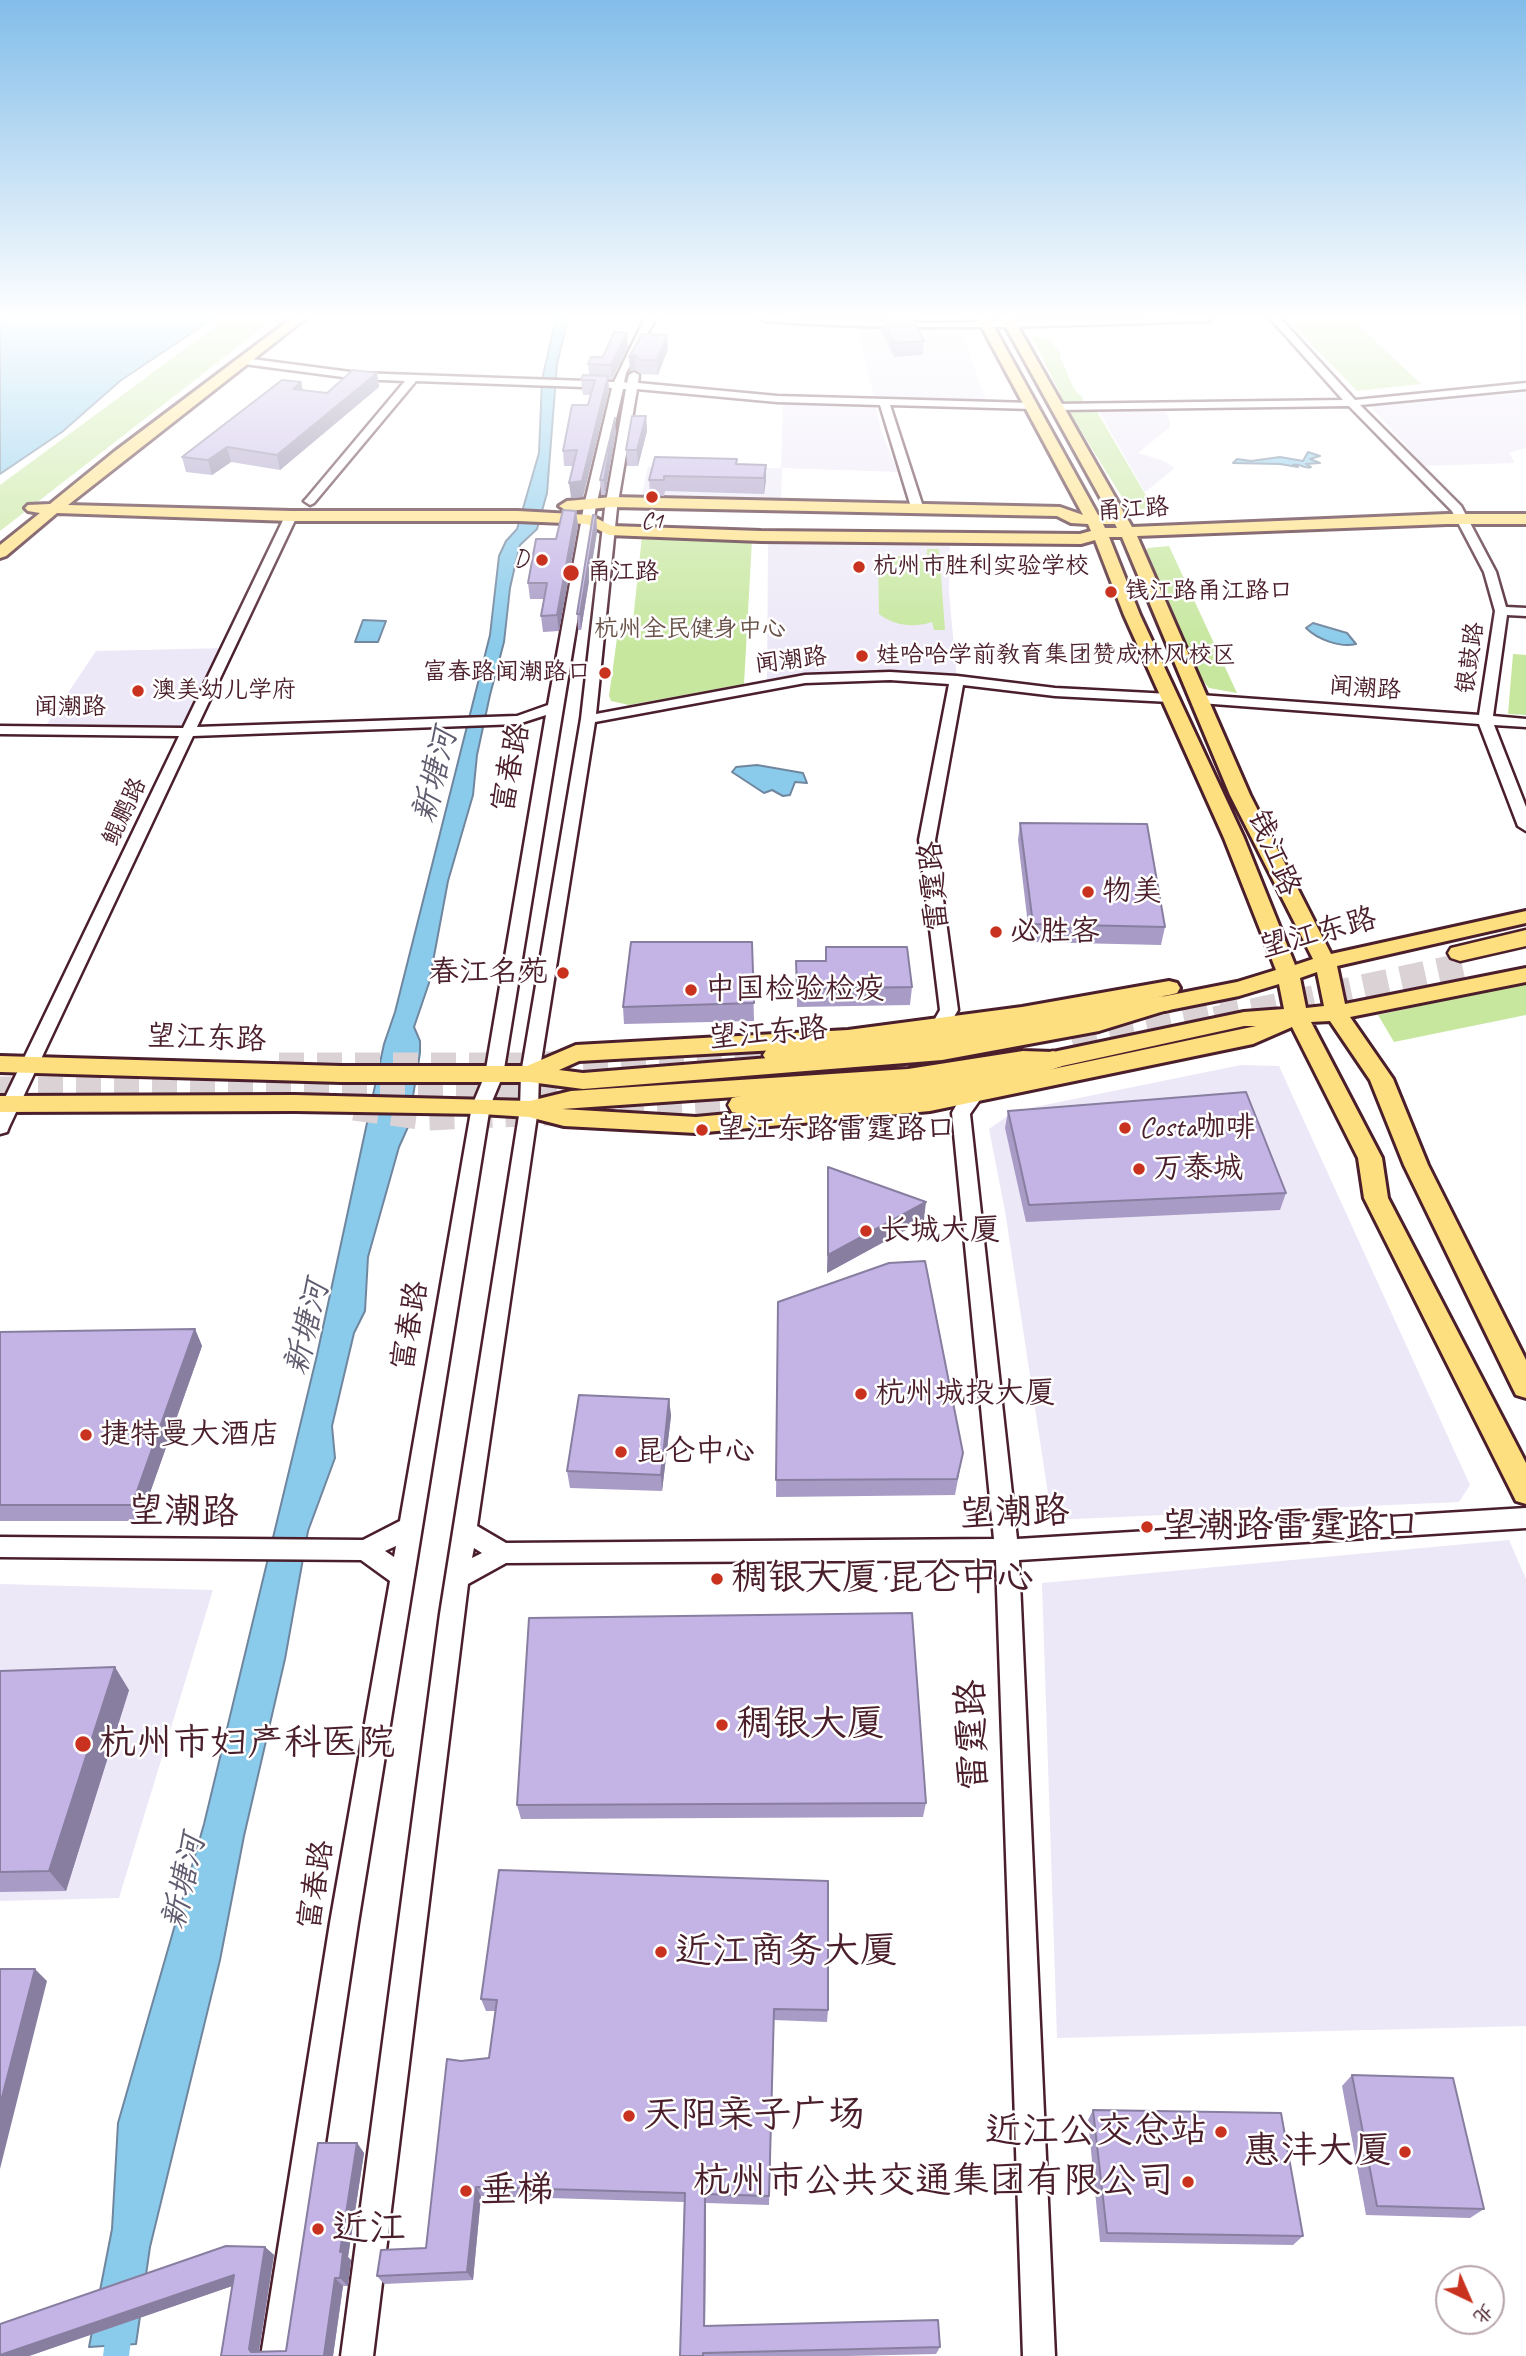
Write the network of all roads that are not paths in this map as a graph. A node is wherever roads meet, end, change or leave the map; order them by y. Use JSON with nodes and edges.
{"nodes":[{"id":1,"x":144,"y":428,"type":"edge"},
{"id":2,"x":154,"y":428,"type":"edge"},
{"id":3,"x":371,"y":428,"type":"edge"},
{"id":4,"x":613,"y":428,"type":"edge"},
{"id":5,"x":620,"y":428,"type":"edge"},
{"id":6,"x":892,"y":428,"type":"edge"},
{"id":7,"x":1044,"y":428,"type":"edge"},
{"id":8,"x":1068,"y":428,"type":"edge"},
{"id":9,"x":1376,"y":428,"type":"edge"},
{"id":10,"x":69,"y":497,"type":"junction"},
{"id":11,"x":310,"y":501,"type":"junction"},
{"id":12,"x":612,"y":502,"type":"junction"},
{"id":13,"x":51,"y":503,"type":"junction"},
{"id":14,"x":917,"y":507,"type":"junction"},
{"id":15,"x":1526,"y":508,"type":"edge"},
{"id":16,"x":521,"y":511,"type":"junction"},
{"id":17,"x":590,"y":513,"type":"junction"},
{"id":18,"x":1461,"y":514,"type":"junction"},
{"id":19,"x":291,"y":516,"type":"junction"},
{"id":20,"x":1526,"y":519,"type":"edge"},
{"id":21,"x":1123,"y":525,"type":"junction"},
{"id":22,"x":1096,"y":527,"type":"junction"},
{"id":23,"x":609,"y":530,"type":"junction"},
{"id":24,"x":0,"y":534,"type":"edge"},
{"id":25,"x":0,"y":553,"type":"edge"},
{"id":26,"x":1501,"y":611,"type":"junction"},
{"id":27,"x":1526,"y":612,"type":"edge"},
{"id":28,"x":957,"y":680,"type":"junction"},
{"id":29,"x":1170,"y":698,"type":"junction"},
{"id":30,"x":1200,"y":699,"type":"junction"},
{"id":31,"x":557,"y":707,"type":"junction"},
{"id":32,"x":587,"y":719,"type":"junction"},
{"id":33,"x":518,"y":720,"type":"junction"},
{"id":34,"x":1485,"y":721,"type":"junction"},
{"id":35,"x":452,"y":722,"type":"joint"},
{"id":36,"x":1526,"y":723,"type":"edge"},
{"id":37,"x":0,"y":730,"type":"edge"},
{"id":38,"x":187,"y":732,"type":"junction"},
{"id":39,"x":552,"y":734,"type":"junction"},
{"id":40,"x":1526,"y":827,"type":"edge"},
{"id":41,"x":1526,"y":918,"type":"edge"},
{"id":42,"x":1526,"y":938,"type":"edge"},
{"id":43,"x":1526,"y":951,"type":"edge"},
{"id":44,"x":1326,"y":964,"type":"junction"},
{"id":45,"x":1288,"y":973,"type":"junction"},
{"id":46,"x":1526,"y":975,"type":"edge"},
{"id":47,"x":1161,"y":1004,"type":"junction"},
{"id":48,"x":1336,"y":1013,"type":"junction"},
{"id":49,"x":1297,"y":1016,"type":"junction"},
{"id":50,"x":945,"y":1018,"type":"junction"},
{"id":51,"x":776,"y":1055,"type":"tunnel mouth"},
{"id":52,"x":1053,"y":1060,"type":"junction"},
{"id":53,"x":0,"y":1064,"type":"edge"},
{"id":54,"x":29,"y":1066,"type":"junction"},
{"id":55,"x":530,"y":1074,"type":"junction"},
{"id":56,"x":494,"y":1075,"type":"junction"},
{"id":57,"x":968,"y":1103,"type":"junction"},
{"id":58,"x":6,"y":1104,"type":"edge"},
{"id":59,"x":741,"y":1105,"type":"tunnel mouth"},
{"id":60,"x":481,"y":1106,"type":"junction"},
{"id":61,"x":529,"y":1109,"type":"junction"},
{"id":62,"x":0,"y":1127,"type":"edge"},
{"id":63,"x":1526,"y":1387,"type":"edge"},
{"id":64,"x":1526,"y":1492,"type":"edge"},
{"id":65,"x":1526,"y":1518,"type":"edge"},
{"id":66,"x":411,"y":1527,"type":"junction"},
{"id":67,"x":465,"y":1531,"type":"junction"},
{"id":68,"x":0,"y":1546,"type":"edge"},
{"id":69,"x":355,"y":1550,"type":"junction"},
{"id":70,"x":1007,"y":1550,"type":"junction"},
{"id":71,"x":503,"y":1553,"type":"junction"},
{"id":72,"x":403,"y":1577,"type":"junction"},
{"id":73,"x":457,"y":1578,"type":"junction"},
{"id":74,"x":277,"y":2356,"type":"edge"},
{"id":75,"x":357,"y":2356,"type":"edge"},
{"id":76,"x":1039,"y":2356,"type":"edge"}],
"edges":[{"from":1,"to":13,"type":"main road"},
{"from":2,"to":10,"type":"main road"},
{"from":3,"to":11,"type":"street"},
{"from":4,"to":17,"type":"street","name":"富春路"},
{"from":5,"to":12,"type":"street","name":"富春路"},
{"from":6,"to":14,"type":"street"},
{"from":7,"to":22,"type":"main road","name":"钱江路"},
{"from":8,"to":21,"type":"main road","name":"钱江路"},
{"from":9,"to":18,"type":"street","name":"银鼓路"},
{"from":10,"to":11,"type":"main road","name":"甬江路"},
{"from":10,"to":13,"type":"main road","name":"甬江路"},
{"from":11,"to":16,"type":"main road","name":"甬江路"},
{"from":12,"to":14,"type":"main road","name":"甬江路"},
{"from":12,"to":17,"type":"main road","name":"甬江路"},
{"from":12,"to":23,"type":"street","name":"富春路"},
{"from":13,"to":19,"type":"main road","name":"甬江路"},
{"from":13,"to":24,"type":"main road","name":"甬江路"},
{"from":13,"to":25,"type":"main road"},
{"from":14,"to":22,"type":"main road","name":"甬江路"},
{"from":15,"to":18,"type":"main road","name":"甬江路"},
{"from":16,"to":17,"type":"main road","name":"甬江路"},
{"from":16,"to":19,"type":"main road","name":"甬江路"},
{"from":17,"to":23,"type":"main road","name":"甬江路"},
{"from":17,"to":31,"type":"street","name":"富春路"},
{"from":18,"to":20,"type":"main road","name":"甬江路"},
{"from":18,"to":21,"type":"main road","name":"甬江路"},
{"from":18,"to":26,"type":"street","name":"银鼓路"},
{"from":19,"to":38,"type":"street","name":"鲲鹏路"},
{"from":21,"to":22,"type":"main road","name":"甬江路"},
{"from":21,"to":30,"type":"main road","name":"钱江路"},
{"from":22,"to":23,"type":"main road","name":"甬江路"},
{"from":22,"to":29,"type":"main road","name":"钱江路"},
{"from":23,"to":32,"type":"street","name":"富春路"},
{"from":26,"to":27,"type":"street"},
{"from":26,"to":34,"type":"street","name":"银鼓路"},
{"from":28,"to":29,"type":"street","name":"闻潮路"},
{"from":28,"to":32,"type":"street","name":"闻潮路"},
{"from":28,"to":50,"type":"street","name":"雷霆路"},
{"from":29,"to":45,"type":"main road","name":"钱江路"},
{"from":30,"to":34,"type":"street","name":"闻潮路"},
{"from":30,"to":44,"type":"main road","name":"钱江路"},
{"from":31,"to":33,"type":"street","name":"闻潮路"},
{"from":31,"to":39,"type":"street","name":"富春路"},
{"from":32,"to":55,"type":"street","name":"富春路"},
{"from":33,"to":35,"type":"street","name":"闻潮路"},
{"from":33,"to":39,"type":"street","name":"闻潮路"},
{"from":34,"to":36,"type":"street","name":"闻潮路"},
{"from":34,"to":40,"type":"street","name":"银鼓路"},
{"from":35,"to":38,"type":"street","name":"闻潮路"},
{"from":37,"to":38,"type":"street","name":"闻潮路"},
{"from":38,"to":54,"type":"street","name":"鲲鹏路"},
{"from":39,"to":56,"type":"street","name":"富春路"},
{"from":41,"to":44,"type":"main road","name":"望江东路"},
{"from":42,"to":43,"type":"highway"},
{"from":44,"to":45,"type":"main road","name":"望江东路"},
{"from":44,"to":48,"type":"main road","name":"钱江路"},
{"from":45,"to":47,"type":"main road","name":"望江东路"},
{"from":45,"to":49,"type":"main road","name":"钱江路"},
{"from":45,"to":50,"type":"main road"},
{"from":46,"to":48,"type":"main road","name":"望江东路"},
{"from":47,"to":51,"type":"highway"},
{"from":47,"to":55,"type":"main road","name":"望江东路"},
{"from":48,"to":49,"type":"main road","name":"望江东路"},
{"from":48,"to":63,"type":"main road","name":"钱江路"},
{"from":49,"to":52,"type":"main road","name":"望江东路"},
{"from":49,"to":57,"type":"main road"},
{"from":49,"to":64,"type":"main road","name":"钱江路"},
{"from":50,"to":55,"type":"main road"},
{"from":52,"to":59,"type":"highway"},
{"from":52,"to":61,"type":"main road","name":"望江东路"},
{"from":53,"to":54,"type":"main road","name":"望江东路"},
{"from":54,"to":56,"type":"main road","name":"望江东路"},
{"from":54,"to":58,"type":"street","name":"鲲鹏路"},
{"from":55,"to":56,"type":"main road","name":"望江东路"},
{"from":55,"to":61,"type":"street","name":"富春路"},
{"from":56,"to":60,"type":"street","name":"富春路"},
{"from":57,"to":61,"type":"main road"},
{"from":57,"to":70,"type":"street","name":"雷霆路"},
{"from":58,"to":60,"type":"main road","name":"望江东路"},
{"from":58,"to":62,"type":"street","name":"鲲鹏路"},
{"from":60,"to":61,"type":"main road","name":"望江东路"},
{"from":60,"to":66,"type":"street","name":"富春路"},
{"from":61,"to":67,"type":"street","name":"富春路"},
{"from":65,"to":70,"type":"street","name":"望潮路"},
{"from":66,"to":69,"type":"street","name":"望潮路"},
{"from":66,"to":72,"type":"street","name":"富春路"},
{"from":67,"to":71,"type":"street"},
{"from":67,"to":73,"type":"street","name":"富春路"},
{"from":68,"to":69,"type":"street","name":"望潮路"},
{"from":69,"to":72,"type":"street"},
{"from":70,"to":71,"type":"street","name":"望潮路"},
{"from":70,"to":76,"type":"street","name":"雷霆路"},
{"from":71,"to":73,"type":"street","name":"望潮路"},
{"from":72,"to":74,"type":"street","name":"富春路"},
{"from":73,"to":75,"type":"street","name":"富春路"}]}
